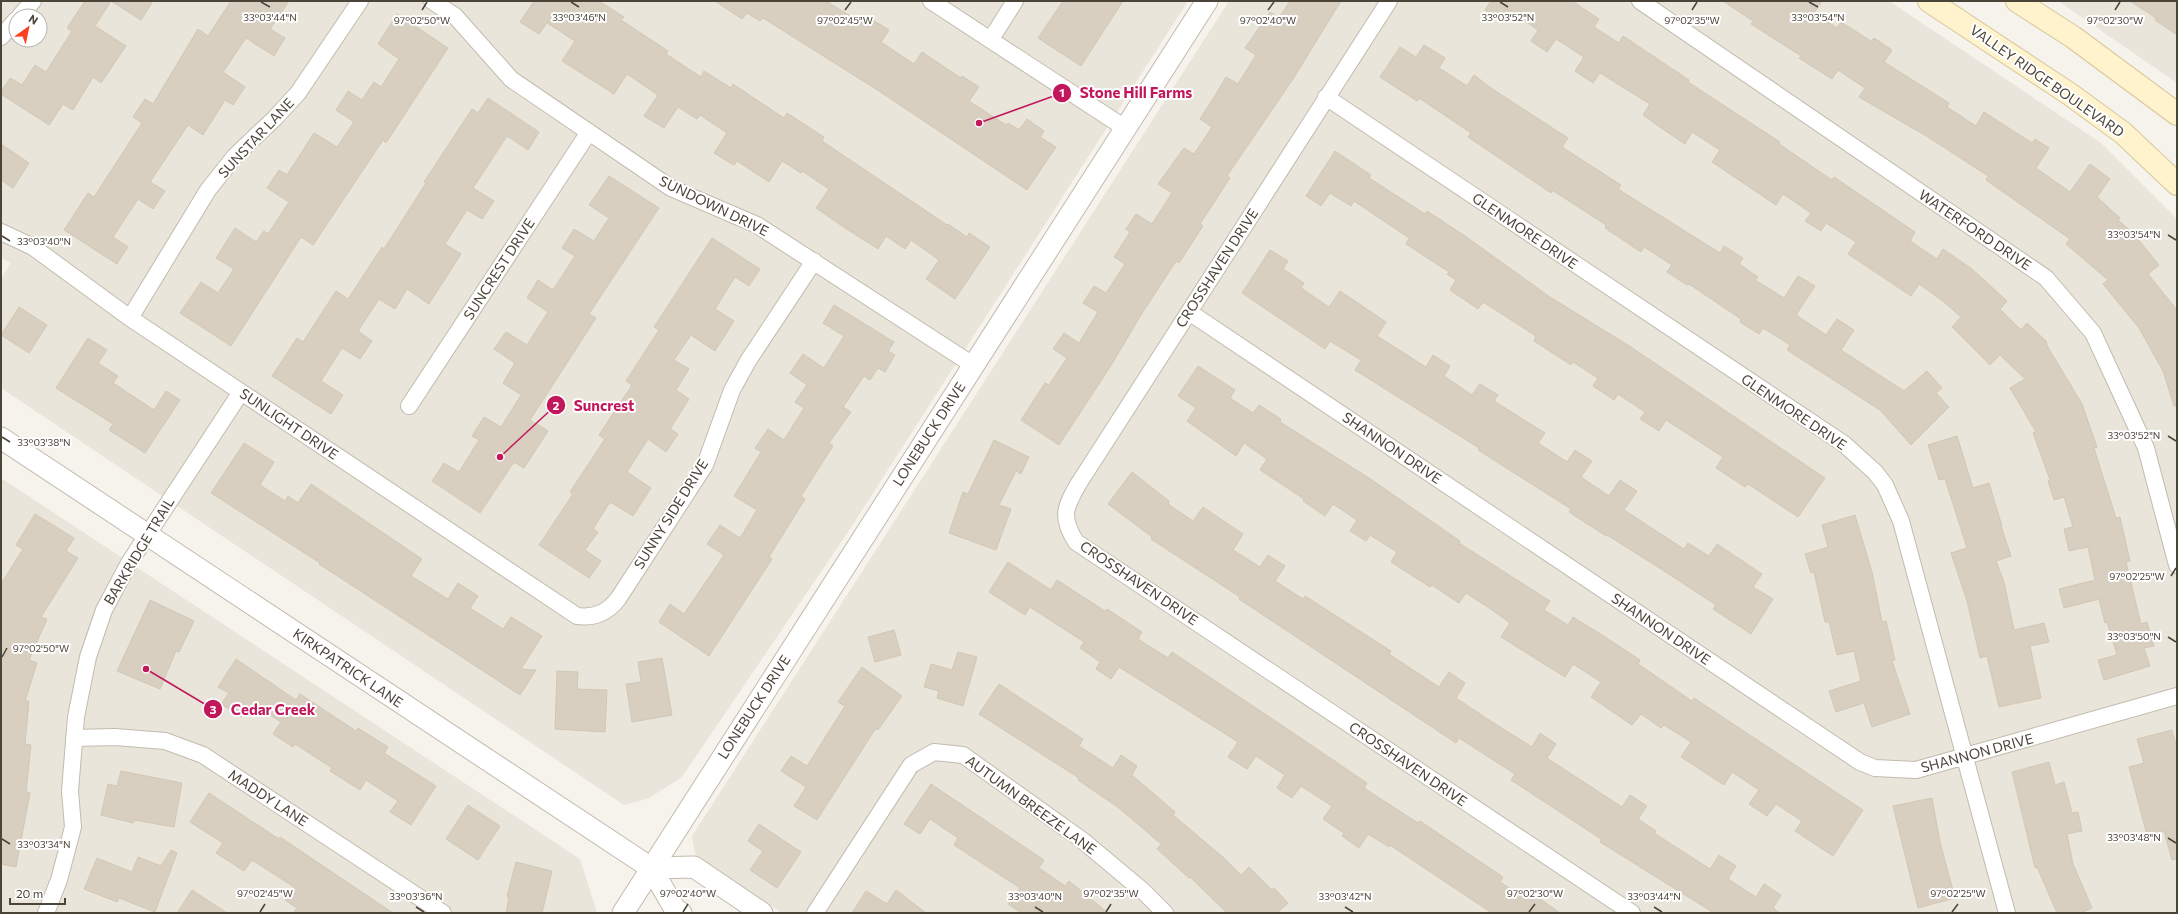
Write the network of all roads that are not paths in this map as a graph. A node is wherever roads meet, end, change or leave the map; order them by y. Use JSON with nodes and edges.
{"nodes":[{"id":1,"x":360,"y":1,"type":"edge"},
{"id":2,"x":432,"y":1,"type":"edge"},
{"id":3,"x":931,"y":1,"type":"edge"},
{"id":4,"x":1015,"y":1,"type":"edge"},
{"id":5,"x":1207,"y":1,"type":"edge"},
{"id":6,"x":1389,"y":1,"type":"edge"},
{"id":7,"x":1640,"y":1,"type":"edge"},
{"id":8,"x":1929,"y":1,"type":"edge"},
{"id":9,"x":2017,"y":1,"type":"edge"},
{"id":10,"x":8,"y":29,"type":"edge"},
{"id":11,"x":1,"y":37,"type":"edge"},
{"id":12,"x":991,"y":39,"type":"junction"},
{"id":13,"x":1326,"y":98,"type":"junction"},
{"id":14,"x":2177,"y":114,"type":"edge"},
{"id":15,"x":1125,"y":128,"type":"junction"},
{"id":16,"x":589,"y":132,"type":"junction"},
{"id":17,"x":2177,"y":184,"type":"edge"},
{"id":18,"x":1,"y":232,"type":"edge"},
{"id":19,"x":814,"y":261,"type":"junction"},
{"id":20,"x":1189,"y":312,"type":"junction"},
{"id":21,"x":130,"y":318,"type":"junction"},
{"id":22,"x":973,"y":365,"type":"junction"},
{"id":23,"x":241,"y":392,"type":"junction"},
{"id":24,"x":409,"y":406,"type":"dead end"},
{"id":25,"x":1,"y":438,"type":"edge"},
{"id":26,"x":147,"y":535,"type":"junction"},
{"id":27,"x":2177,"y":565,"type":"edge"},
{"id":28,"x":577,"y":616,"type":"joint"},
{"id":29,"x":2177,"y":696,"type":"edge"},
{"id":30,"x":74,"y":738,"type":"junction"},
{"id":31,"x":1964,"y":757,"type":"junction"},
{"id":32,"x":651,"y":868,"type":"junction"},
{"id":33,"x":46,"y":913,"type":"edge"},
{"id":34,"x":443,"y":913,"type":"edge"},
{"id":35,"x":623,"y":913,"type":"edge"},
{"id":36,"x":681,"y":913,"type":"edge"},
{"id":37,"x":762,"y":913,"type":"edge"},
{"id":38,"x":814,"y":913,"type":"edge"},
{"id":39,"x":1165,"y":913,"type":"edge"},
{"id":40,"x":1632,"y":913,"type":"edge"},
{"id":41,"x":2007,"y":913,"type":"edge"}],
"edges":[{"from":1,"to":21,"type":"street","name":"SUNSTAR LANE"},
{"from":2,"to":16,"type":"street","name":"SUNDOWN DRIVE"},
{"from":3,"to":12,"type":"street"},
{"from":4,"to":12,"type":"street"},
{"from":5,"to":15,"type":"street","name":"LONEBUCK DRIVE"},
{"from":6,"to":13,"type":"street","name":"CROSSHAVEN DRIVE"},
{"from":7,"to":27,"type":"street","name":"WATERFORD DRIVE"},
{"from":8,"to":17,"type":"main road","name":"VALLEY RIDGE BOULEVARD"},
{"from":9,"to":14,"type":"main road"},
{"from":10,"to":11,"type":"street"},
{"from":12,"to":15,"type":"street"},
{"from":13,"to":20,"type":"street","name":"CROSSHAVEN DRIVE"},
{"from":13,"to":31,"type":"street","name":"GLENMORE DRIVE"},
{"from":15,"to":22,"type":"street","name":"LONEBUCK DRIVE"},
{"from":16,"to":19,"type":"street","name":"SUNDOWN DRIVE"},
{"from":16,"to":24,"type":"street","name":"SUNCREST DRIVE"},
{"from":18,"to":21,"type":"street","name":"SUNLIGHT DRIVE"},
{"from":19,"to":22,"type":"street","name":"SUNDOWN DRIVE"},
{"from":19,"to":28,"type":"street","name":"SUNNY SIDE DRIVE"},
{"from":20,"to":31,"type":"street","name":"SHANNON DRIVE"},
{"from":20,"to":40,"type":"street","name":"CROSSHAVEN DRIVE"},
{"from":21,"to":23,"type":"street","name":"SUNLIGHT DRIVE"},
{"from":22,"to":32,"type":"street","name":"LONEBUCK DRIVE"},
{"from":23,"to":26,"type":"street","name":"BARKRIDGE TRAIL"},
{"from":23,"to":28,"type":"street","name":"SUNLIGHT DRIVE"},
{"from":25,"to":26,"type":"street","name":"KIRKPATRICK LANE"},
{"from":26,"to":30,"type":"street","name":"BARKRIDGE TRAIL"},
{"from":26,"to":32,"type":"street","name":"KIRKPATRICK LANE"},
{"from":29,"to":31,"type":"street","name":"SHANNON DRIVE"},
{"from":30,"to":33,"type":"street","name":"BARKRIDGE TRAIL"},
{"from":30,"to":34,"type":"street","name":"MADDY LANE"},
{"from":31,"to":41,"type":"street","name":"GLENMORE DRIVE"},
{"from":32,"to":35,"type":"street"},
{"from":32,"to":36,"type":"street"},
{"from":32,"to":37,"type":"street"},
{"from":38,"to":39,"type":"street","name":"AUTUMN BREEZE LANE"}]}
